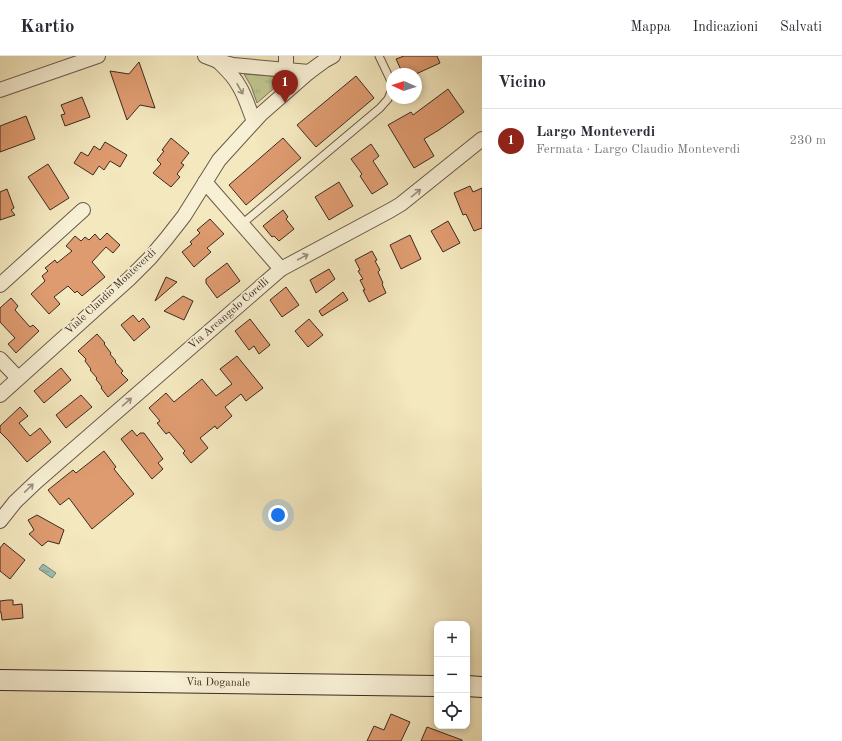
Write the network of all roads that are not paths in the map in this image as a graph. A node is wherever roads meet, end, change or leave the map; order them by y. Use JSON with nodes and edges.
{"nodes":[{"id":1,"x":98,"y":56,"type":"edge"},
{"id":2,"x":205,"y":56,"type":"edge"},
{"id":3,"x":333,"y":56,"type":"edge"},
{"id":4,"x":379,"y":56,"type":"edge"},
{"id":5,"x":218,"y":61,"type":"junction"},
{"id":6,"x":286,"y":63,"type":"edge"},
{"id":7,"x":386,"y":71,"type":"edge"},
{"id":8,"x":309,"y":72,"type":"junction"},
{"id":9,"x":0,"y":90,"type":"edge"},
{"id":10,"x":386,"y":101,"type":"edge"},
{"id":11,"x":254,"y":122,"type":"junction"},
{"id":12,"x":482,"y":139,"type":"edge"},
{"id":13,"x":205,"y":182,"type":"junction"},
{"id":14,"x":82,"y":210,"type":"dead end"},
{"id":15,"x":242,"y":224,"type":"junction"},
{"id":16,"x":281,"y":268,"type":"junction"},
{"id":17,"x":0,"y":285,"type":"edge"},
{"id":18,"x":0,"y":358,"type":"edge"},
{"id":19,"x":18,"y":378,"type":"junction"},
{"id":20,"x":0,"y":395,"type":"edge"},
{"id":21,"x":1,"y":517,"type":"edge"},
{"id":22,"x":0,"y":680,"type":"edge"},
{"id":23,"x":434,"y":686,"type":"edge"},
{"id":24,"x":470,"y":686,"type":"edge"},
{"id":25,"x":482,"y":687,"type":"edge"}],
"edges":[{"from":1,"to":9,"type":"street"},
{"from":2,"to":5,"type":"street"},
{"from":3,"to":8,"type":"street","name":"Viale Claudio Monteverdi"},
{"from":4,"to":7,"type":"lane"},
{"from":5,"to":6,"type":"street"},
{"from":5,"to":11,"type":"street","one_way":true},
{"from":6,"to":8,"type":"street"},
{"from":8,"to":11,"type":"street","name":"Viale Claudio Monteverdi"},
{"from":10,"to":15,"type":"lane"},
{"from":11,"to":13,"type":"street","name":"Viale Claudio Monteverdi"},
{"from":16,"to":12,"type":"street","name":"Via Arcangelo Corelli","one_way":true},
{"from":13,"to":15,"type":"street"},
{"from":13,"to":19,"type":"street","name":"Viale Claudio Monteverdi"},
{"from":14,"to":17,"type":"street"},
{"from":15,"to":16,"type":"street"},
{"from":21,"to":16,"type":"street","name":"Via Arcangelo Corelli","one_way":true},
{"from":18,"to":19,"type":"street"},
{"from":19,"to":20,"type":"street","name":"Viale Claudio Monteverdi"},
{"from":22,"to":23,"type":"main road","name":"Via Doganale"},
{"from":24,"to":25,"type":"main road"}]}
